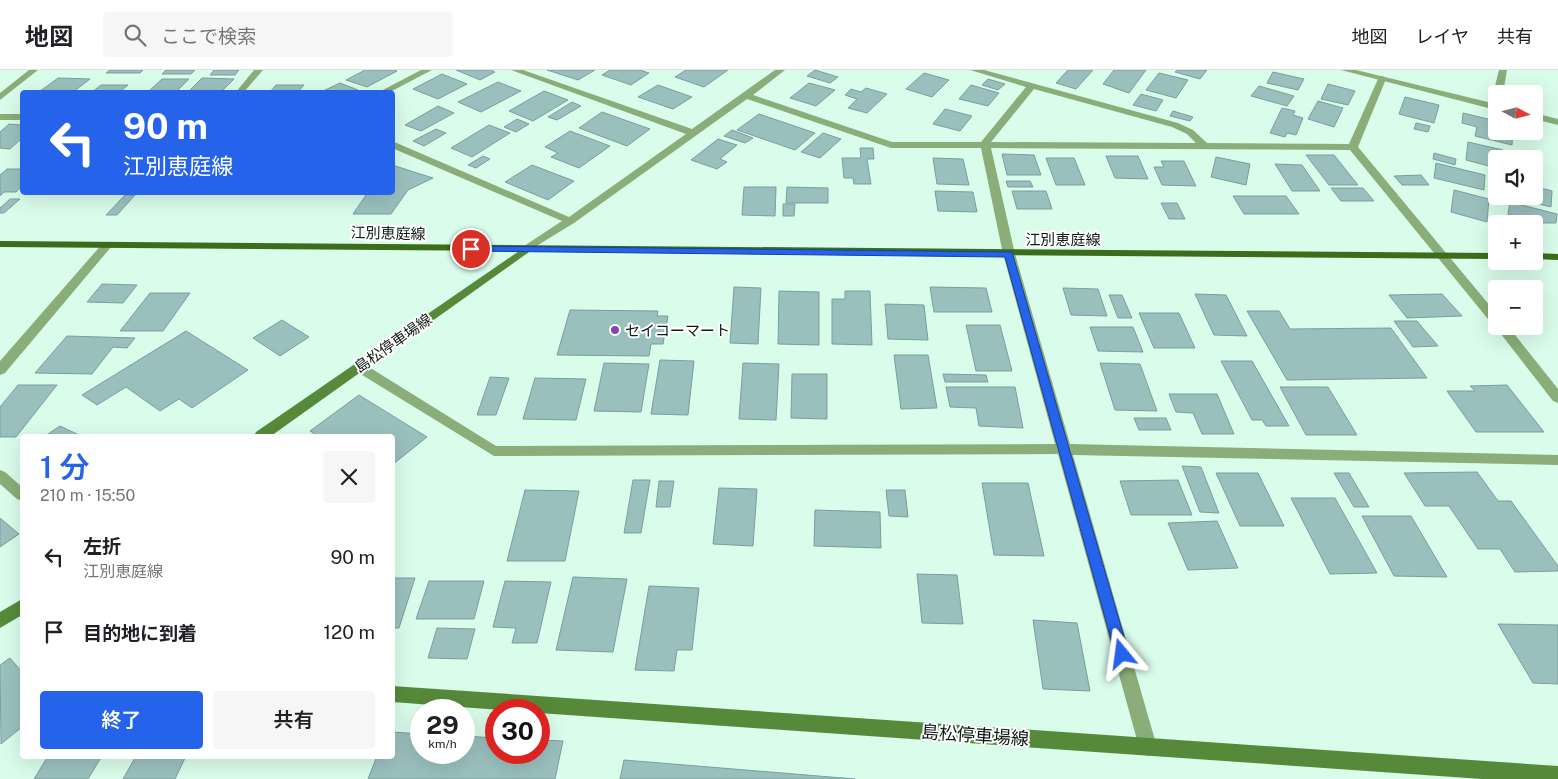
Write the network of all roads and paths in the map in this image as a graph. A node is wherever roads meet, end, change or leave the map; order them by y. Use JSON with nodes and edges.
{"nodes":[{"id":1,"x":34,"y":70,"type":"edge"},
{"id":2,"x":259,"y":70,"type":"edge"},
{"id":3,"x":428,"y":70,"type":"edge"},
{"id":4,"x":515,"y":70,"type":"edge"},
{"id":5,"x":781,"y":70,"type":"edge"},
{"id":6,"x":974,"y":70,"type":"edge"},
{"id":7,"x":1345,"y":70,"type":"edge"},
{"id":8,"x":1503,"y":70,"type":"edge"},
{"id":9,"x":1382,"y":79,"type":"junction"},
{"id":10,"x":1500,"y":85,"type":"edge"},
{"id":11,"x":1032,"y":86,"type":"junction"},
{"id":12,"x":242,"y":90,"type":"edge"},
{"id":13,"x":388,"y":90,"type":"edge"},
{"id":14,"x":745,"y":95,"type":"junction"},
{"id":15,"x":0,"y":98,"type":"edge"},
{"id":16,"x":1488,"y":103,"type":"edge"},
{"id":17,"x":0,"y":117,"type":"edge"},
{"id":18,"x":20,"y":117,"type":"edge"},
{"id":19,"x":1543,"y":118,"type":"edge"},
{"id":20,"x":1558,"y":122,"type":"edge"},
{"id":21,"x":693,"y":133,"type":"junction"},
{"id":22,"x":985,"y":144,"type":"junction"},
{"id":23,"x":1203,"y":144,"type":"junction"},
{"id":24,"x":395,"y":145,"type":"edge"},
{"id":25,"x":1352,"y":147,"type":"junction"},
{"id":26,"x":570,"y":220,"type":"junction"},
{"id":27,"x":0,"y":244,"type":"edge"},
{"id":28,"x":106,"y":244,"type":"junction"},
{"id":29,"x":525,"y":250,"type":"junction"},
{"id":30,"x":1009,"y":254,"type":"junction"},
{"id":31,"x":1444,"y":256,"type":"junction"},
{"id":32,"x":1488,"y":256,"type":"edge"},
{"id":33,"x":1543,"y":256,"type":"edge"},
{"id":34,"x":1558,"y":256,"type":"edge"},
{"id":35,"x":1488,"y":311,"type":"edge"},
{"id":36,"x":1507,"y":335,"type":"edge"},
{"id":37,"x":360,"y":367,"type":"junction"},
{"id":38,"x":0,"y":370,"type":"edge"},
{"id":39,"x":1558,"y":398,"type":"edge"},
{"id":40,"x":264,"y":434,"type":"edge"},
{"id":41,"x":1064,"y":449,"type":"junction"},
{"id":42,"x":1558,"y":460,"type":"edge"},
{"id":43,"x":0,"y":476,"type":"edge"},
{"id":44,"x":20,"y":493,"type":"edge"},
{"id":45,"x":20,"y":607,"type":"edge"},
{"id":46,"x":0,"y":621,"type":"edge"},
{"id":47,"x":395,"y":694,"type":"edge"},
{"id":48,"x":1148,"y":747,"type":"junction"},
{"id":49,"x":1558,"y":775,"type":"edge"}],
"edges":[{"from":1,"to":15,"type":"street"},
{"from":2,"to":12,"type":"street"},
{"from":3,"to":13,"type":"street"},
{"from":4,"to":21,"type":"street"},
{"from":5,"to":14,"type":"street"},
{"from":6,"to":11,"type":"street"},
{"from":7,"to":9,"type":"street"},
{"from":8,"to":10,"type":"street"},
{"from":9,"to":16,"type":"street"},
{"from":9,"to":25,"type":"street"},
{"from":11,"to":22,"type":"street"},
{"from":11,"to":23,"type":"street"},
{"from":14,"to":21,"type":"street"},
{"from":14,"to":22,"type":"street"},
{"from":17,"to":18,"type":"street"},
{"from":19,"to":20,"type":"street"},
{"from":21,"to":26,"type":"street"},
{"from":22,"to":23,"type":"street"},
{"from":22,"to":30,"type":"street"},
{"from":23,"to":25,"type":"street"},
{"from":24,"to":26,"type":"street"},
{"from":25,"to":31,"type":"street"},
{"from":26,"to":29,"type":"street"},
{"from":27,"to":28,"type":"main road","name":"江別恵庭線"},
{"from":28,"to":29,"type":"main road","name":"江別恵庭線"},
{"from":28,"to":38,"type":"street"},
{"from":29,"to":30,"type":"main road","name":"江別恵庭線"},
{"from":29,"to":37,"type":"main road","name":"島松停車場線"},
{"from":30,"to":31,"type":"main road","name":"江別恵庭線"},
{"from":30,"to":41,"type":"street"},
{"from":31,"to":32,"type":"main road","name":"江別恵庭線"},
{"from":31,"to":35,"type":"street"},
{"from":33,"to":34,"type":"main road"},
{"from":36,"to":39,"type":"street"},
{"from":37,"to":40,"type":"main road","name":"島松停車場線"},
{"from":37,"to":41,"type":"street"},
{"from":41,"to":42,"type":"street"},
{"from":41,"to":48,"type":"street"},
{"from":43,"to":44,"type":"street"},
{"from":45,"to":46,"type":"main road"},
{"from":47,"to":48,"type":"main road","name":"島松停車場線"},
{"from":48,"to":49,"type":"main road","name":"島松停車場線"}]}
